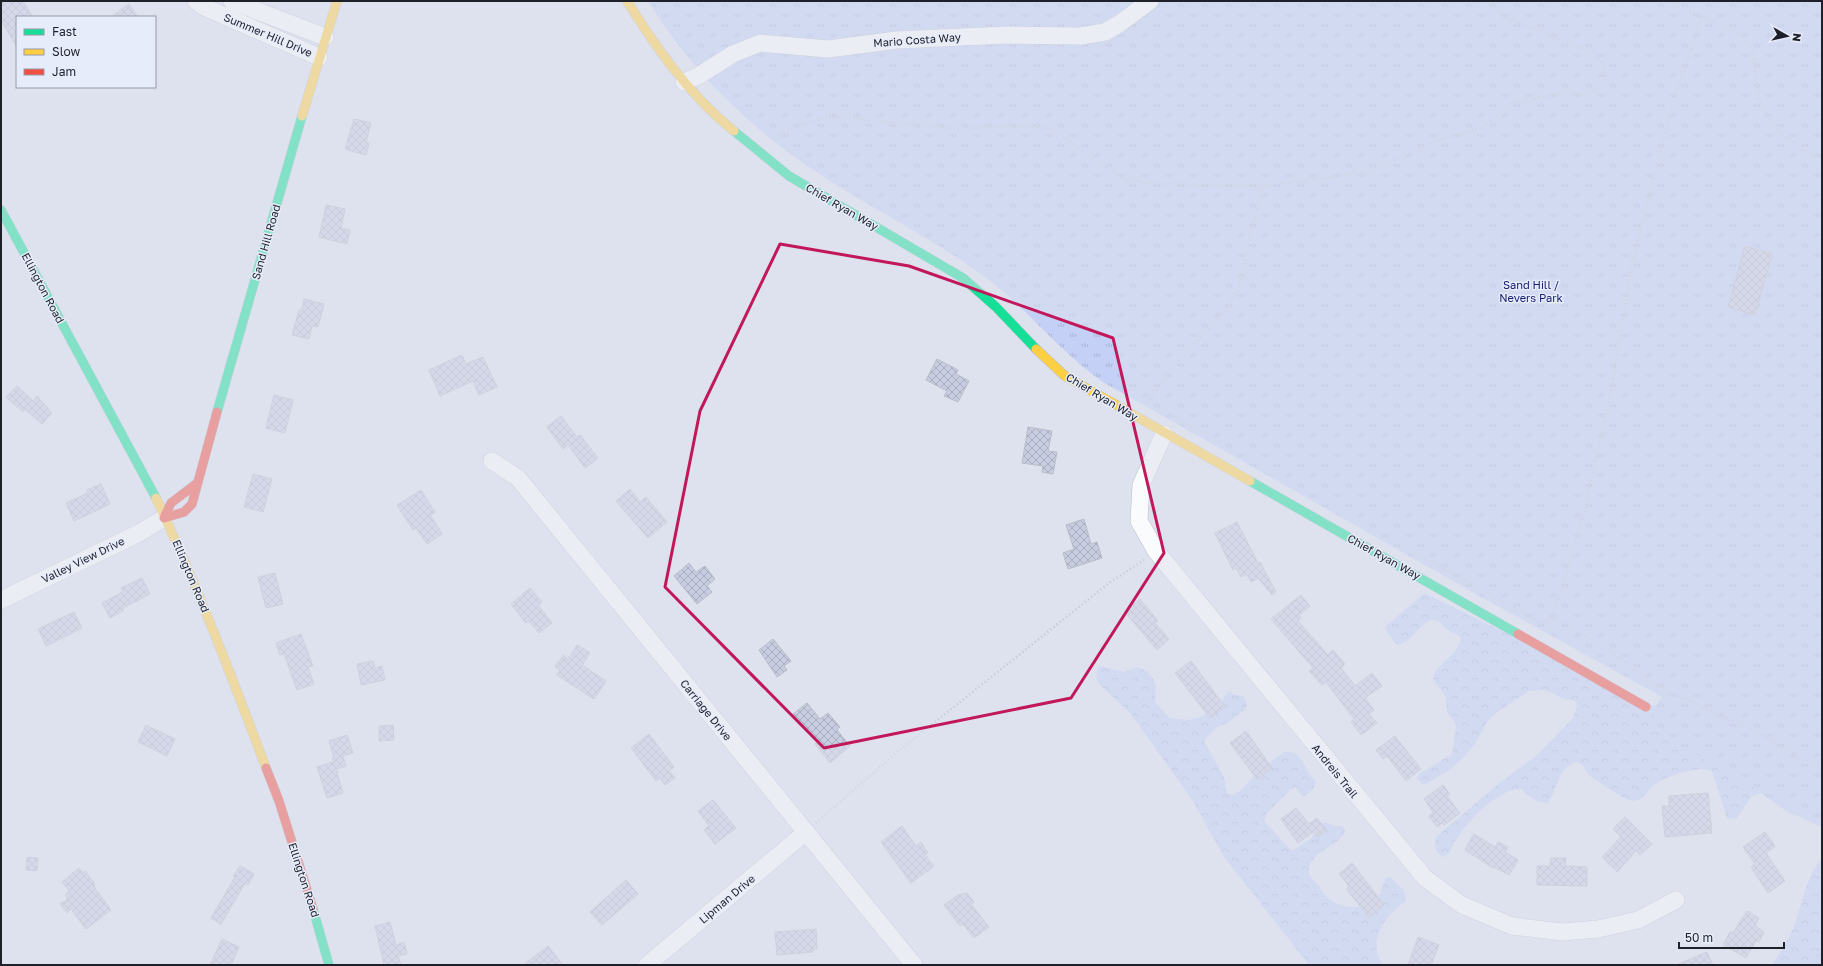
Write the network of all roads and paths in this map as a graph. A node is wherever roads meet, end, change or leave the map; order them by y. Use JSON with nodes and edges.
{"nodes":[{"id":1,"x":196,"y":1,"type":"edge"},
{"id":2,"x":232,"y":1,"type":"edge"},
{"id":3,"x":337,"y":1,"type":"edge"},
{"id":4,"x":627,"y":1,"type":"edge"},
{"id":5,"x":1150,"y":1,"type":"edge"},
{"id":6,"x":1485,"y":1,"type":"edge"},
{"id":7,"x":1668,"y":1,"type":"edge"},
{"id":8,"x":1702,"y":16,"type":"junction"},
{"id":9,"x":325,"y":37,"type":"junction"},
{"id":10,"x":319,"y":57,"type":"junction"},
{"id":11,"x":684,"y":82,"type":"junction"},
{"id":12,"x":764,"y":134,"type":"dead end"},
{"id":13,"x":769,"y":138,"type":"junction"},
{"id":14,"x":776,"y":142,"type":"dead end"},
{"id":15,"x":782,"y":147,"type":"dead end"},
{"id":16,"x":1822,"y":156,"type":"edge"},
{"id":17,"x":822,"y":173,"type":"dead end"},
{"id":18,"x":1262,"y":186,"type":"junction"},
{"id":19,"x":1,"y":210,"type":"edge"},
{"id":20,"x":1142,"y":400,"type":"dead end"},
{"id":21,"x":1148,"y":403,"type":"junction"},
{"id":22,"x":1155,"y":406,"type":"dead end"},
{"id":23,"x":1169,"y":413,"type":"dead end"},
{"id":24,"x":1138,"y":419,"type":"junction"},
{"id":25,"x":1164,"y":434,"type":"junction"},
{"id":26,"x":1209,"y":436,"type":"dead end"},
{"id":27,"x":492,"y":461,"type":"dead end"},
{"id":28,"x":196,"y":484,"type":"junction"},
{"id":29,"x":164,"y":518,"type":"junction"},
{"id":30,"x":1409,"y":550,"type":"dead end"},
{"id":31,"x":1156,"y":551,"type":"junction"},
{"id":32,"x":1,"y":600,"type":"edge"},
{"id":33,"x":1552,"y":618,"type":"junction"},
{"id":34,"x":1539,"y":645,"type":"junction"},
{"id":35,"x":1646,"y":707,"type":"dead end"},
{"id":36,"x":1822,"y":769,"type":"edge"},
{"id":37,"x":806,"y":832,"type":"junction"},
{"id":38,"x":1676,"y":900,"type":"dead end"},
{"id":39,"x":328,"y":965,"type":"edge"},
{"id":40,"x":647,"y":965,"type":"edge"},
{"id":41,"x":914,"y":965,"type":"edge"}],
"edges":[{"from":1,"to":10,"type":"street","name":"Summer Hill Drive"},
{"from":2,"to":9,"type":"street","name":"Summer Hill Drive"},
{"from":3,"to":9,"type":"street","name":"Sand Hill Road"},
{"from":4,"to":11,"type":"street","name":"Chief Ryan Way"},
{"from":5,"to":11,"type":"street","name":"Mario Costa Way"},
{"from":6,"to":18,"type":"path"},
{"from":7,"to":8,"type":"path"},
{"from":8,"to":16,"type":"path"},
{"from":8,"to":33,"type":"path"},
{"from":9,"to":10,"type":"street","name":"Sand Hill Road"},
{"from":10,"to":28,"type":"street","name":"Sand Hill Road"},
{"from":11,"to":24,"type":"street","name":"Chief Ryan Way"},
{"from":12,"to":13,"type":"path"},
{"from":13,"to":14,"type":"path"},
{"from":13,"to":18,"type":"path"},
{"from":15,"to":17,"type":"path"},
{"from":18,"to":21,"type":"path"},
{"from":19,"to":29,"type":"street","name":"Ellington Road"},
{"from":20,"to":21,"type":"path"},
{"from":21,"to":22,"type":"path"},
{"from":21,"to":24,"type":"path"},
{"from":23,"to":26,"type":"path"},
{"from":24,"to":25,"type":"street","name":"Chief Ryan Way"},
{"from":25,"to":31,"type":"street","name":"Andreis Trail"},
{"from":25,"to":34,"type":"street","name":"Chief Ryan Way"},
{"from":27,"to":37,"type":"street","name":"Carriage Drive"},
{"from":28,"to":29,"type":"street"},
{"from":28,"to":29,"type":"street","name":"Sand Hill Road"},
{"from":29,"to":32,"type":"street","name":"Valley View Drive"},
{"from":29,"to":39,"type":"street","name":"Ellington Road"},
{"from":30,"to":33,"type":"path"},
{"from":31,"to":37,"type":"path"},
{"from":31,"to":38,"type":"street","name":"Andreis Trail"},
{"from":33,"to":34,"type":"path"},
{"from":33,"to":36,"type":"path"},
{"from":34,"to":35,"type":"street","name":"Chief Ryan Way"},
{"from":37,"to":40,"type":"street","name":"Lipman Drive"},
{"from":37,"to":41,"type":"street","name":"Carriage Drive"}]}
